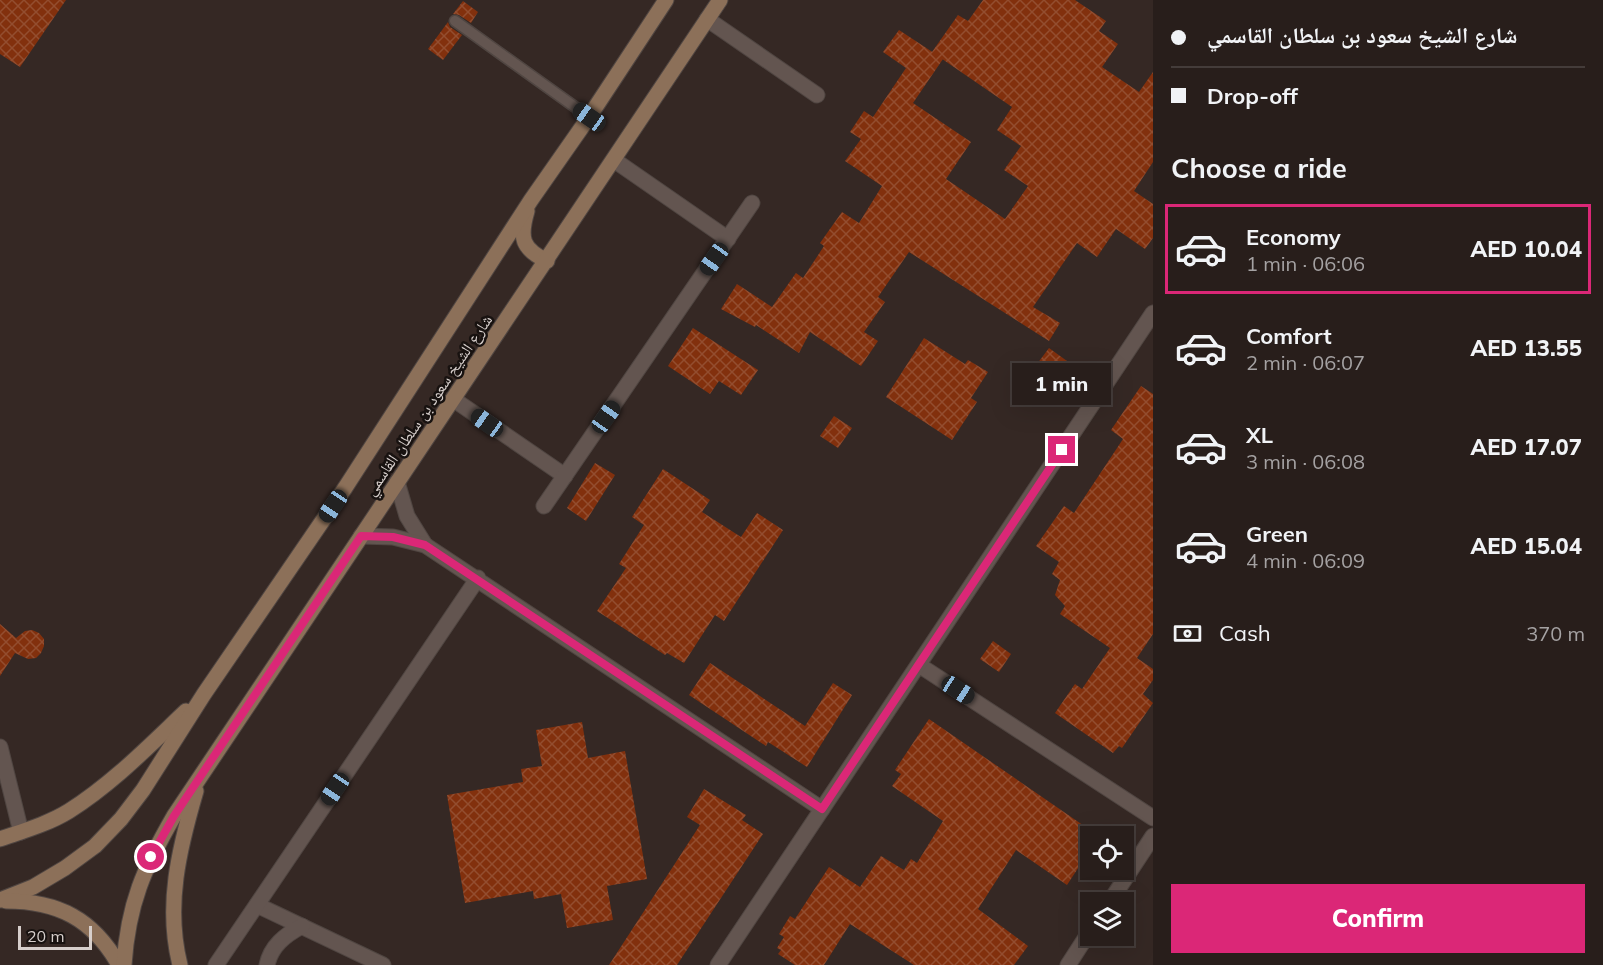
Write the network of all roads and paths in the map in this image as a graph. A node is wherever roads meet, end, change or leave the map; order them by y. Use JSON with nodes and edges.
{"nodes":[{"id":1,"x":666,"y":0,"type":"edge"},
{"id":2,"x":720,"y":0,"type":"edge"},
{"id":3,"x":707,"y":19,"type":"junction"},
{"id":4,"x":455,"y":21,"type":"dead end"},
{"id":5,"x":817,"y":95,"type":"dead end"},
{"id":6,"x":589,"y":117,"type":"junction"},
{"id":7,"x":614,"y":160,"type":"junction"},
{"id":8,"x":531,"y":200,"type":"junction"},
{"id":9,"x":752,"y":204,"type":"dead end"},
{"id":10,"x":728,"y":239,"type":"junction"},
{"id":11,"x":547,"y":261,"type":"junction"},
{"id":12,"x":1153,"y":313,"type":"edge"},
{"id":13,"x":453,"y":399,"type":"junction"},
{"id":14,"x":565,"y":476,"type":"junction"},
{"id":15,"x":397,"y":482,"type":"junction"},
{"id":16,"x":544,"y":506,"type":"dead end"},
{"id":17,"x":361,"y":536,"type":"junction"},
{"id":18,"x":425,"y":545,"type":"junction"},
{"id":19,"x":478,"y":578,"type":"junction"},
{"id":20,"x":919,"y":665,"type":"junction"},
{"id":21,"x":204,"y":694,"type":"junction"},
{"id":22,"x":0,"y":747,"type":"edge"},
{"id":23,"x":200,"y":779,"type":"junction"},
{"id":24,"x":822,"y":809,"type":"junction"},
{"id":25,"x":1153,"y":818,"type":"edge"},
{"id":26,"x":21,"y":832,"type":"junction"},
{"id":27,"x":1153,"y":836,"type":"edge"},
{"id":28,"x":0,"y":839,"type":"edge"},
{"id":29,"x":1116,"y":892,"type":"edge"},
{"id":30,"x":0,"y":900,"type":"edge"},
{"id":31,"x":257,"y":905,"type":"junction"},
{"id":32,"x":302,"y":926,"type":"junction"},
{"id":33,"x":1080,"y":946,"type":"edge"},
{"id":34,"x":119,"y":965,"type":"edge"},
{"id":35,"x":124,"y":965,"type":"edge"},
{"id":36,"x":180,"y":965,"type":"edge"},
{"id":37,"x":216,"y":965,"type":"edge"},
{"id":38,"x":267,"y":965,"type":"edge"},
{"id":39,"x":383,"y":965,"type":"edge"},
{"id":40,"x":718,"y":965,"type":"edge"},
{"id":41,"x":1068,"y":965,"type":"edge"}],
"edges":[{"from":1,"to":6,"type":"main road","name":"شارع الشيخ سعود بن سلطان القاسمي"},
{"from":2,"to":3,"type":"main road","name":"شارع الشيخ سعود بن سلطان القاسمي"},
{"from":3,"to":5,"type":"street"},
{"from":3,"to":7,"type":"main road","name":"شارع الشيخ سعود بن سلطان القاسمي"},
{"from":4,"to":6,"type":"lane"},
{"from":6,"to":8,"type":"main road","name":"شارع الشيخ سعود بن سلطان القاسمي"},
{"from":7,"to":10,"type":"street"},
{"from":7,"to":11,"type":"main road","name":"شارع الشيخ سعود بن سلطان القاسمي"},
{"from":8,"to":11,"type":"main road"},
{"from":8,"to":21,"type":"main road","name":"شارع الشيخ سعود بن سلطان القاسمي"},
{"from":9,"to":10,"type":"street"},
{"from":10,"to":14,"type":"street"},
{"from":11,"to":13,"type":"main road","name":"شارع الشيخ سعود بن سلطان القاسمي"},
{"from":12,"to":20,"type":"street"},
{"from":13,"to":14,"type":"street"},
{"from":13,"to":15,"type":"main road","name":"شارع الشيخ سعود بن سلطان القاسمي"},
{"from":14,"to":16,"type":"street"},
{"from":15,"to":17,"type":"main road","name":"شارع الشيخ سعود بن سلطان القاسمي"},
{"from":15,"to":18,"type":"street"},
{"from":17,"to":18,"type":"street"},
{"from":17,"to":23,"type":"main road","name":"شارع الشيخ سعود بن سلطان القاسمي"},
{"from":18,"to":19,"type":"street"},
{"from":19,"to":24,"type":"street"},
{"from":19,"to":31,"type":"street"},
{"from":20,"to":24,"type":"street"},
{"from":20,"to":25,"type":"street"},
{"from":21,"to":26,"type":"main road"},
{"from":21,"to":30,"type":"main road","name":"شارع الشيخ سعود بن سلطان القاسمي"},
{"from":22,"to":26,"type":"street"},
{"from":23,"to":35,"type":"main road","name":"شارع الشيخ سعود بن سلطان القاسمي"},
{"from":23,"to":36,"type":"main road"},
{"from":24,"to":40,"type":"street"},
{"from":26,"to":28,"type":"main road"},
{"from":27,"to":29,"type":"street"},
{"from":30,"to":34,"type":"main road"},
{"from":31,"to":32,"type":"street"},
{"from":31,"to":37,"type":"street"},
{"from":32,"to":38,"type":"street"},
{"from":32,"to":39,"type":"street"},
{"from":33,"to":41,"type":"street"}]}
